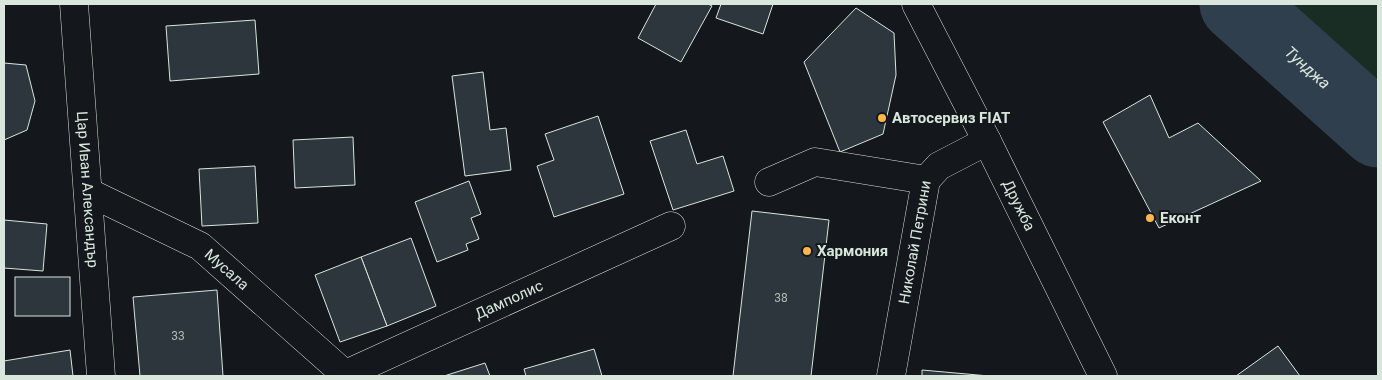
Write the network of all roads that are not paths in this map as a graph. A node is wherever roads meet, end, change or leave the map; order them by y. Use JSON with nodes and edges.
{"nodes":[{"id":1,"x":74,"y":4,"type":"edge"},
{"id":2,"x":916,"y":4,"type":"edge"},
{"id":3,"x":987,"y":141,"type":"junction"},
{"id":4,"x":926,"y":180,"type":"junction"},
{"id":5,"x":768,"y":182,"type":"dead end"},
{"id":6,"x":88,"y":192,"type":"junction"},
{"id":7,"x":671,"y":226,"type":"dead end"},
{"id":8,"x":346,"y":375,"type":"edge"},
{"id":9,"x":101,"y":376,"type":"edge"},
{"id":10,"x":891,"y":376,"type":"edge"},
{"id":11,"x":1103,"y":376,"type":"edge"}],
"edges":[{"from":1,"to":6,"type":"street","name":"Цар Иван Александър"},
{"from":2,"to":3,"type":"street","name":"Дружба"},
{"from":3,"to":4,"type":"street","name":"Николай Петрини"},
{"from":3,"to":11,"type":"street","name":"Дружба"},
{"from":4,"to":5,"type":"street"},
{"from":4,"to":10,"type":"street","name":"Николай Петрини"},
{"from":6,"to":8,"type":"street","name":"Мусала"},
{"from":6,"to":9,"type":"street","name":"Цар Иван Александър"},
{"from":7,"to":8,"type":"street","name":"Дамполис"}]}
